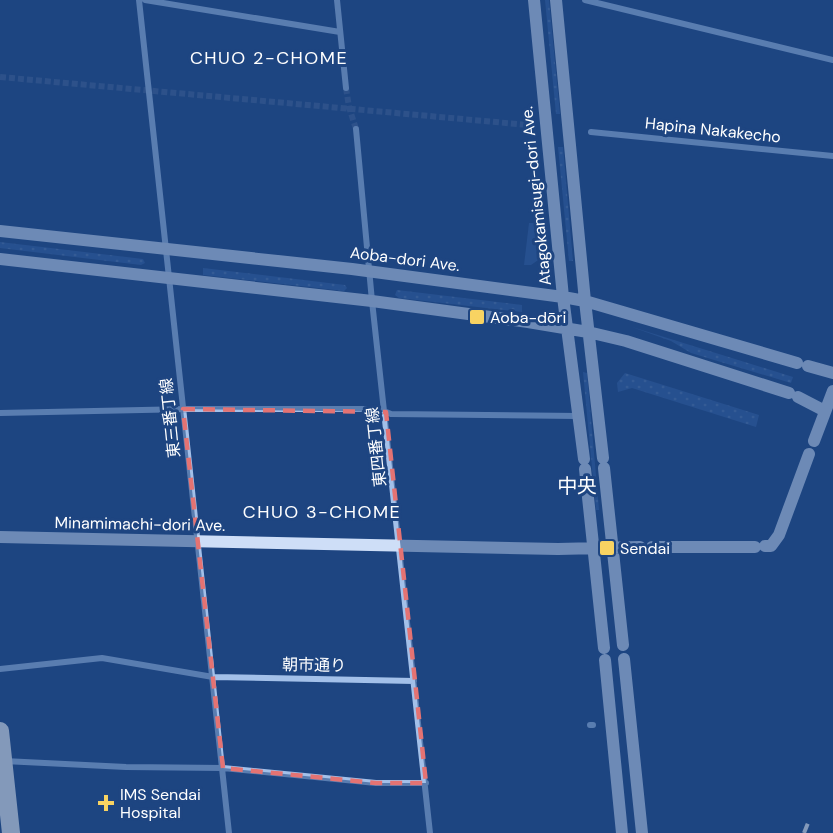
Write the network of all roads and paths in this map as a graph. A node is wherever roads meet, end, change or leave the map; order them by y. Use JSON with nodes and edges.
{"nodes":[{"id":1,"x":139,"y":0,"type":"edge"},
{"id":2,"x":145,"y":0,"type":"edge"},
{"id":3,"x":337,"y":0,"type":"edge"},
{"id":4,"x":534,"y":0,"type":"edge"},
{"id":5,"x":556,"y":0,"type":"edge"},
{"id":6,"x":585,"y":0,"type":"edge"},
{"id":7,"x":340,"y":32,"type":"junction"},
{"id":8,"x":833,"y":60,"type":"edge"},
{"id":9,"x":346,"y":88,"type":"tunnel mouth"},
{"id":10,"x":356,"y":129,"type":"tunnel mouth"},
{"id":11,"x":591,"y":132,"type":"dead end"},
{"id":12,"x":833,"y":156,"type":"edge"},
{"id":13,"x":0,"y":231,"type":"edge"},
{"id":14,"x":164,"y":247,"type":"junction"},
{"id":15,"x":0,"y":258,"type":"edge"},
{"id":16,"x":370,"y":271,"type":"junction"},
{"id":17,"x":168,"y":279,"type":"junction"},
{"id":18,"x":563,"y":297,"type":"junction"},
{"id":19,"x":372,"y":301,"type":"junction"},
{"id":20,"x":585,"y":301,"type":"junction"},
{"id":21,"x":567,"y":328,"type":"junction"},
{"id":22,"x":588,"y":332,"type":"junction"},
{"id":23,"x":833,"y":373,"type":"edge"},
{"id":24,"x":833,"y":391,"type":"edge"},
{"id":25,"x":183,"y":409,"type":"junction"},
{"id":26,"x":825,"y":411,"type":"junction"},
{"id":27,"x":386,"y":412,"type":"junction"},
{"id":28,"x":0,"y":413,"type":"edge"},
{"id":29,"x":579,"y":416,"type":"junction"},
{"id":30,"x":814,"y":441,"type":"dead end"},
{"id":31,"x":810,"y":454,"type":"dead end"},
{"id":32,"x":0,"y":537,"type":"edge"},
{"id":33,"x":198,"y":542,"type":"junction"},
{"id":34,"x":400,"y":546,"type":"junction"},
{"id":35,"x":594,"y":548,"type":"junction"},
{"id":36,"x":612,"y":548,"type":"junction"},
{"id":37,"x":623,"y":645,"type":"dead end"},
{"id":38,"x":624,"y":659,"type":"dead end"},
{"id":39,"x":0,"y":669,"type":"edge"},
{"id":40,"x":213,"y":676,"type":"junction"},
{"id":41,"x":414,"y":681,"type":"junction"},
{"id":42,"x":0,"y":731,"type":"edge"},
{"id":43,"x":3,"y":760,"type":"junction"},
{"id":44,"x":223,"y":768,"type":"junction"},
{"id":45,"x":426,"y":783,"type":"junction"},
{"id":46,"x":11,"y":833,"type":"edge"},
{"id":47,"x":229,"y":833,"type":"edge"},
{"id":48,"x":430,"y":833,"type":"edge"},
{"id":49,"x":622,"y":833,"type":"edge"},
{"id":50,"x":642,"y":833,"type":"edge"}],
"edges":[{"from":1,"to":14,"type":"street","name":"東三番丁線"},
{"from":2,"to":7,"type":"street"},
{"from":3,"to":7,"type":"street"},
{"from":4,"to":18,"type":"street","name":"Atagokamisugi-dori Ave."},
{"from":5,"to":20,"type":"street"},
{"from":6,"to":8,"type":"street"},
{"from":7,"to":9,"type":"street"},
{"from":10,"to":16,"type":"street","name":"東四番丁線"},
{"from":11,"to":12,"type":"street","name":"Hapina Nakakecho"},
{"from":13,"to":14,"type":"street","name":"Aoba-dori Ave."},
{"from":14,"to":16,"type":"street","name":"Aoba-dori Ave."},
{"from":14,"to":17,"type":"street","name":"東三番丁線"},
{"from":15,"to":17,"type":"street"},
{"from":16,"to":18,"type":"street","name":"Aoba-dori Ave."},
{"from":16,"to":19,"type":"street","name":"東四番丁線"},
{"from":17,"to":19,"type":"street"},
{"from":17,"to":25,"type":"street","name":"東三番丁線"},
{"from":18,"to":20,"type":"street","name":"Aoba-dori Ave."},
{"from":18,"to":21,"type":"street","name":"Atagokamisugi-dori Ave."},
{"from":19,"to":21,"type":"street"},
{"from":19,"to":27,"type":"street","name":"東四番丁線"},
{"from":20,"to":22,"type":"street"},
{"from":20,"to":23,"type":"street","name":"Aoba-dori Ave."},
{"from":21,"to":22,"type":"street"},
{"from":21,"to":29,"type":"street","name":"Atagokamisugi-dori Ave."},
{"from":22,"to":26,"type":"street"},
{"from":22,"to":36,"type":"street"},
{"from":24,"to":26,"type":"street"},
{"from":25,"to":27,"type":"street"},
{"from":25,"to":28,"type":"street"},
{"from":25,"to":33,"type":"street","name":"東三番丁線"},
{"from":26,"to":30,"type":"street"},
{"from":27,"to":29,"type":"street"},
{"from":27,"to":34,"type":"street","name":"東四番丁線"},
{"from":29,"to":35,"type":"street","name":"Atagokamisugi-dori Ave."},
{"from":31,"to":36,"type":"street","name":"Minamimachi-dori Ave."},
{"from":32,"to":33,"type":"street","name":"Minamimachi-dori Ave."},
{"from":33,"to":34,"type":"street","name":"Minamimachi-dori Ave."},
{"from":33,"to":40,"type":"street","name":"東三番丁線"},
{"from":34,"to":35,"type":"street","name":"Minamimachi-dori Ave."},
{"from":34,"to":41,"type":"street","name":"東四番丁線"},
{"from":35,"to":36,"type":"street","name":"Minamimachi-dori Ave."},
{"from":35,"to":49,"type":"street","name":"Atagokamisugi-dori Ave."},
{"from":36,"to":37,"type":"street"},
{"from":38,"to":50,"type":"street"},
{"from":39,"to":40,"type":"street","name":"朝市通り"},
{"from":40,"to":41,"type":"street","name":"朝市通り"},
{"from":40,"to":44,"type":"street","name":"東三番丁線"},
{"from":41,"to":45,"type":"street","name":"東四番丁線"},
{"from":42,"to":43,"type":"highway"},
{"from":43,"to":44,"type":"street"},
{"from":43,"to":46,"type":"highway"},
{"from":44,"to":45,"type":"street"},
{"from":44,"to":47,"type":"street","name":"東三番丁線"},
{"from":45,"to":48,"type":"street","name":"東四番丁線"}]}
